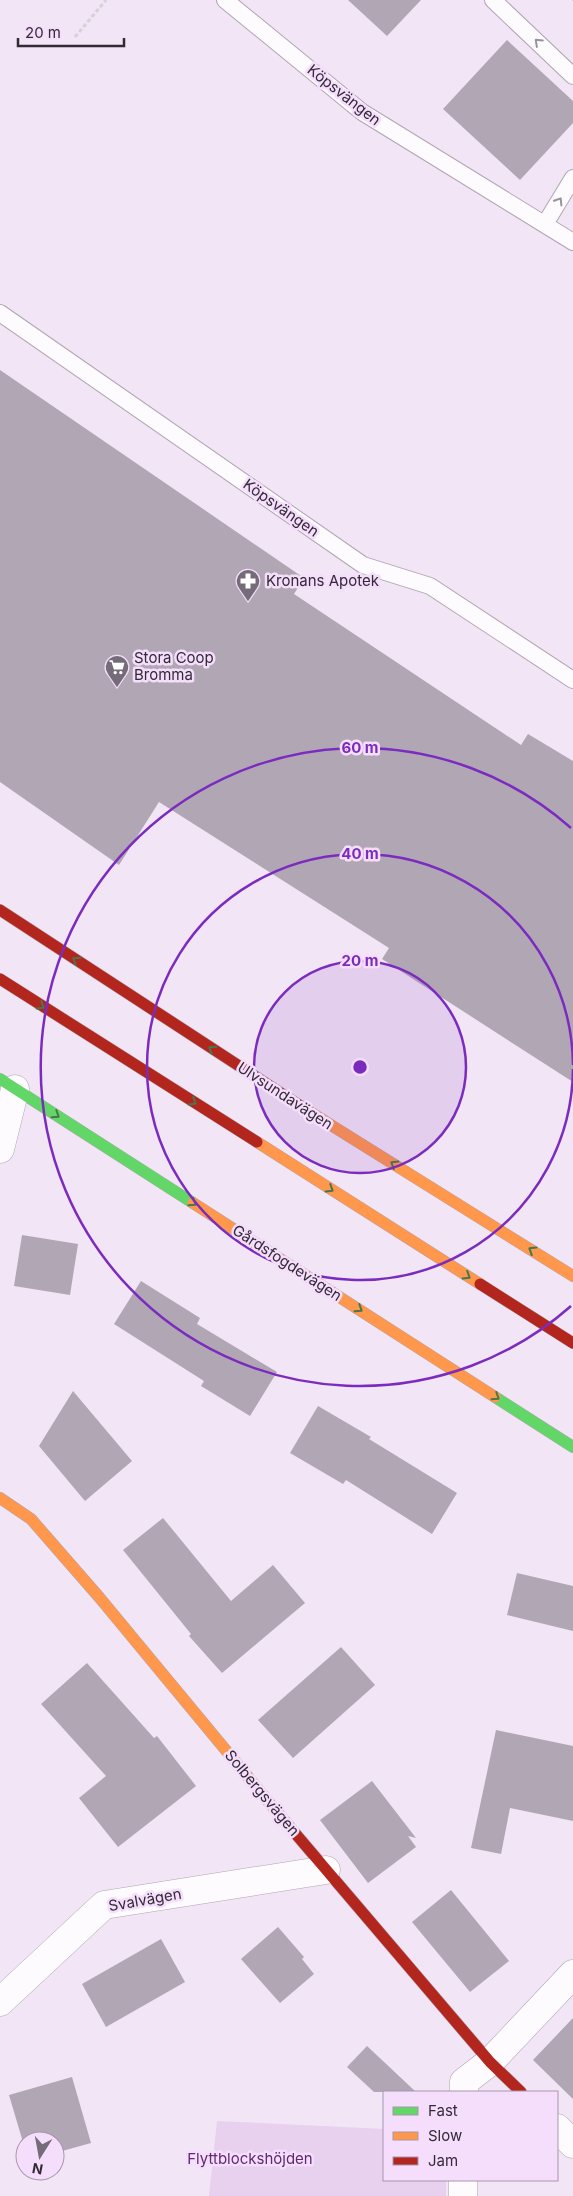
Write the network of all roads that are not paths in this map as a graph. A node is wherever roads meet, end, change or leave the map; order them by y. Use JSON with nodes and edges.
{"nodes":[{"id":1,"x":225,"y":0,"type":"edge"},
{"id":2,"x":493,"y":0,"type":"edge"},
{"id":3,"x":573,"y":76,"type":"edge"},
{"id":4,"x":573,"y":178,"type":"edge"},
{"id":5,"x":544,"y":224,"type":"junction"},
{"id":6,"x":573,"y":242,"type":"edge"},
{"id":7,"x":0,"y":313,"type":"edge"},
{"id":8,"x":573,"y":680,"type":"edge"},
{"id":9,"x":0,"y":910,"type":"edge"},
{"id":10,"x":0,"y":980,"type":"edge"},
{"id":11,"x":7,"y":1084,"type":"edge"},
{"id":12,"x":0,"y":1149,"type":"edge"},
{"id":13,"x":573,"y":1276,"type":"edge"},
{"id":14,"x":573,"y":1343,"type":"edge"},
{"id":15,"x":573,"y":1447,"type":"edge"},
{"id":16,"x":0,"y":1498,"type":"edge"},
{"id":17,"x":326,"y":1870,"type":"junction"},
{"id":18,"x":573,"y":1974,"type":"edge"},
{"id":19,"x":0,"y":2002,"type":"edge"},
{"id":20,"x":490,"y":2062,"type":"junction"},
{"id":21,"x":464,"y":2091,"type":"edge"},
{"id":22,"x":520,"y":2091,"type":"edge"},
{"id":23,"x":558,"y":2129,"type":"edge"},
{"id":24,"x":573,"y":2144,"type":"edge"},
{"id":25,"x":463,"y":2181,"type":"edge"},
{"id":26,"x":463,"y":2196,"type":"edge"}],
"edges":[{"from":1,"to":5,"type":"lane","name":"Köpsvängen"},
{"from":3,"to":2,"type":"lane","one_way":true},
{"from":5,"to":4,"type":"lane","one_way":true},
{"from":5,"to":6,"type":"lane","name":"Köpsvängen"},
{"from":7,"to":8,"type":"lane","name":"Köpsvängen"},
{"from":13,"to":9,"type":"street","name":"Ulvsundavägen","one_way":true},
{"from":10,"to":14,"type":"street","one_way":true},
{"from":11,"to":12,"type":"street"},
{"from":11,"to":15,"type":"street","name":"Gårdsfogdevägen","one_way":true},
{"from":16,"to":17,"type":"street","name":"Solbergsvägen"},
{"from":17,"to":19,"type":"street","name":"Svalvägen"},
{"from":17,"to":20,"type":"street","name":"Solbergsvägen"},
{"from":18,"to":20,"type":"street"},
{"from":20,"to":21,"type":"street"},
{"from":20,"to":22,"type":"street","name":"Solbergsvägen"},
{"from":23,"to":24,"type":"street"},
{"from":25,"to":26,"type":"street"}]}
